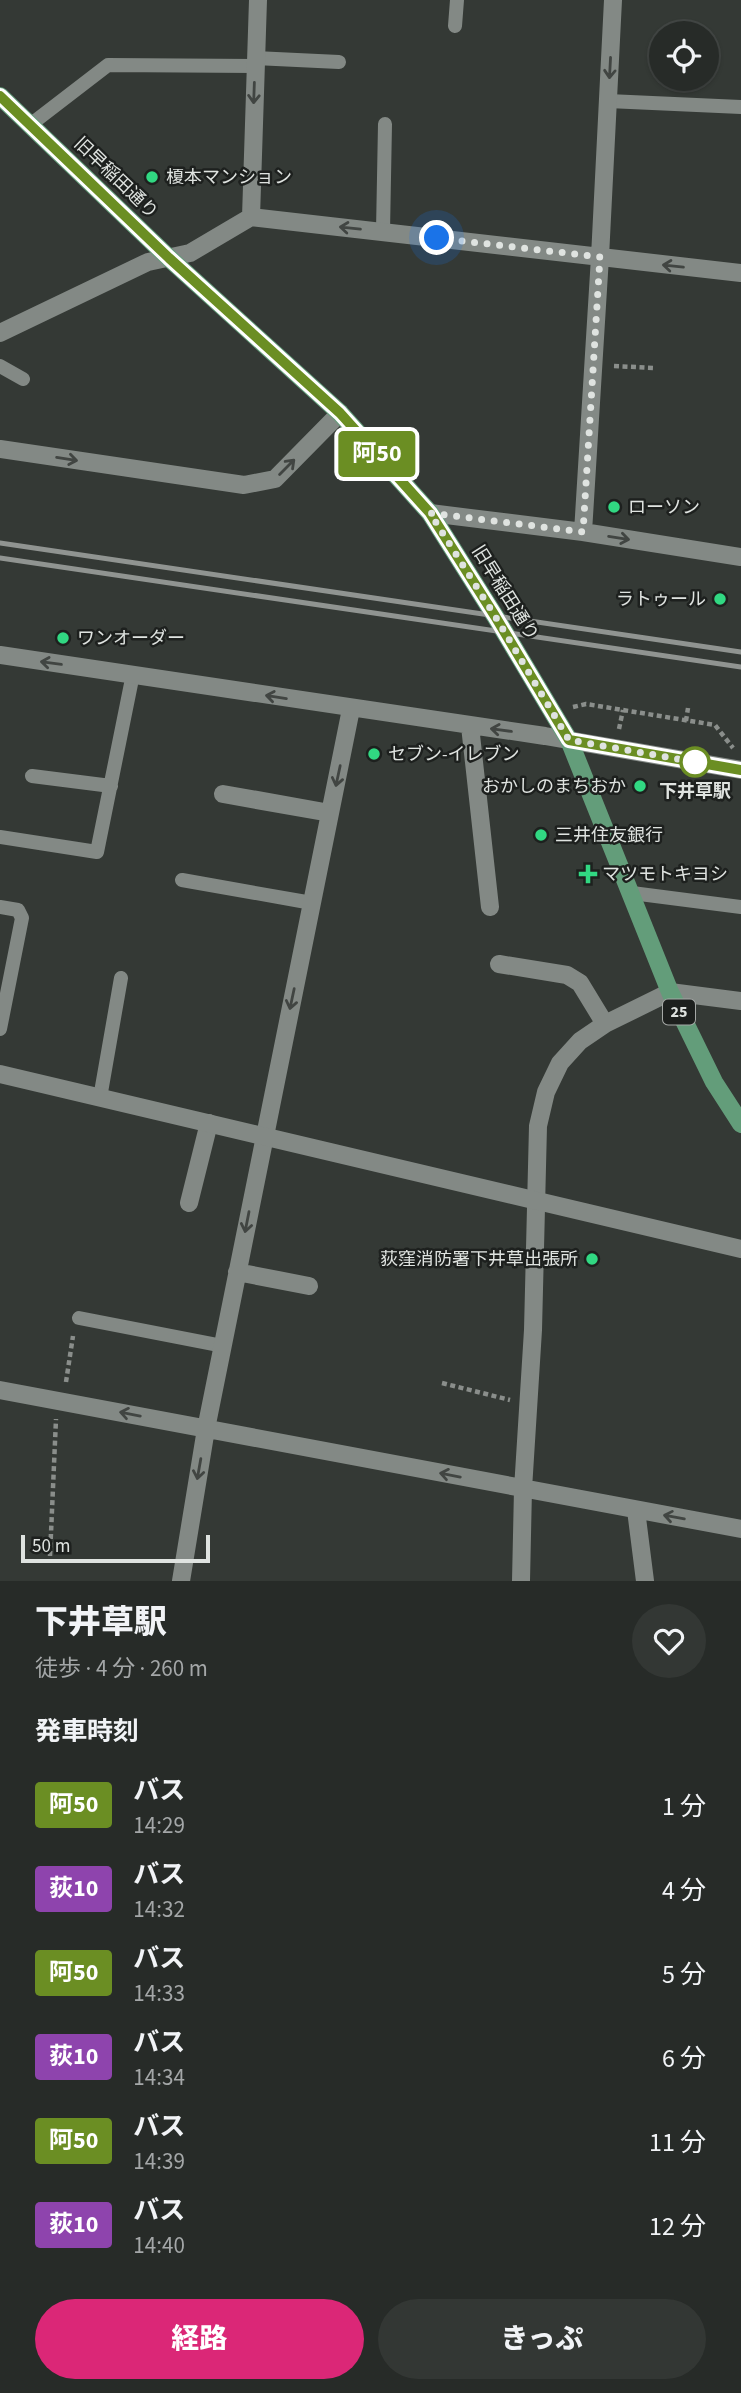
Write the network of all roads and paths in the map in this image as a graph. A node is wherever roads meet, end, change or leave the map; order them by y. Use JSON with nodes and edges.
{"nodes":[{"id":1,"x":258,"y":0,"type":"edge"},
{"id":2,"x":457,"y":0,"type":"edge"},
{"id":3,"x":613,"y":0,"type":"edge"},
{"id":4,"x":455,"y":26,"type":"dead end"},
{"id":5,"x":255,"y":62,"type":"junction"},
{"id":6,"x":338,"y":62,"type":"dead end"},
{"id":7,"x":0,"y":96,"type":"edge"},
{"id":8,"x":608,"y":101,"type":"junction"},
{"id":9,"x":741,"y":107,"type":"edge"},
{"id":10,"x":385,"y":124,"type":"dead end"},
{"id":11,"x":30,"y":125,"type":"junction"},
{"id":12,"x":251,"y":217,"type":"junction"},
{"id":13,"x":383,"y":231,"type":"junction"},
{"id":14,"x":600,"y":257,"type":"junction"},
{"id":15,"x":169,"y":258,"type":"junction"},
{"id":16,"x":741,"y":273,"type":"edge"},
{"id":17,"x":0,"y":332,"type":"edge"},
{"id":18,"x":593,"y":364,"type":"junction"},
{"id":19,"x":0,"y":366,"type":"edge"},
{"id":20,"x":655,"y":368,"type":"dead end"},
{"id":21,"x":23,"y":379,"type":"dead end"},
{"id":22,"x":340,"y":413,"type":"junction"},
{"id":23,"x":0,"y":449,"type":"edge"},
{"id":24,"x":430,"y":513,"type":"junction"},
{"id":25,"x":583,"y":532,"type":"junction"},
{"id":26,"x":741,"y":557,"type":"edge"},
{"id":27,"x":0,"y":655,"type":"edge"},
{"id":28,"x":133,"y":674,"type":"junction"},
{"id":29,"x":688,"y":708,"type":"dead end"},
{"id":30,"x":351,"y":709,"type":"junction"},
{"id":31,"x":566,"y":709,"type":"dead end"},
{"id":32,"x":686,"y":721,"type":"junction"},
{"id":33,"x":470,"y":726,"type":"junction"},
{"id":34,"x":569,"y":740,"type":"junction"},
{"id":35,"x":734,"y":749,"type":"dead end"},
{"id":36,"x":741,"y":770,"type":"edge"},
{"id":37,"x":32,"y":776,"type":"dead end"},
{"id":38,"x":111,"y":786,"type":"junction"},
{"id":39,"x":223,"y":794,"type":"dead end"},
{"id":40,"x":330,"y":813,"type":"junction"},
{"id":41,"x":0,"y":837,"type":"edge"},
{"id":42,"x":182,"y":880,"type":"dead end"},
{"id":43,"x":632,"y":893,"type":"junction"},
{"id":44,"x":312,"y":903,"type":"junction"},
{"id":45,"x":0,"y":907,"type":"edge"},
{"id":46,"x":490,"y":907,"type":"dead end"},
{"id":47,"x":741,"y":907,"type":"edge"},
{"id":48,"x":499,"y":964,"type":"dead end"},
{"id":49,"x":121,"y":978,"type":"dead end"},
{"id":50,"x":670,"y":992,"type":"junction"},
{"id":51,"x":741,"y":1001,"type":"edge"},
{"id":52,"x":606,"y":1024,"type":"junction"},
{"id":53,"x":0,"y":1029,"type":"edge"},
{"id":54,"x":1,"y":1079,"type":"edge"},
{"id":55,"x":100,"y":1098,"type":"junction"},
{"id":56,"x":209,"y":1124,"type":"junction"},
{"id":57,"x":741,"y":1124,"type":"edge"},
{"id":58,"x":264,"y":1136,"type":"junction"},
{"id":59,"x":536,"y":1201,"type":"junction"},
{"id":60,"x":189,"y":1203,"type":"dead end"},
{"id":61,"x":741,"y":1249,"type":"edge"},
{"id":62,"x":237,"y":1272,"type":"junction"},
{"id":63,"x":309,"y":1286,"type":"dead end"},
{"id":64,"x":79,"y":1318,"type":"joint"},
{"id":65,"x":223,"y":1346,"type":"junction"},
{"id":66,"x":442,"y":1383,"type":"dead end"},
{"id":67,"x":0,"y":1390,"type":"edge"},
{"id":68,"x":60,"y":1401,"type":"junction"},
{"id":69,"x":528,"y":1404,"type":"junction"},
{"id":70,"x":206,"y":1429,"type":"junction"},
{"id":71,"x":523,"y":1489,"type":"junction"},
{"id":72,"x":636,"y":1510,"type":"junction"},
{"id":73,"x":741,"y":1529,"type":"edge"},
{"id":74,"x":50,"y":1556,"type":"dead end"},
{"id":75,"x":181,"y":1581,"type":"edge"},
{"id":76,"x":521,"y":1581,"type":"edge"},
{"id":77,"x":645,"y":1581,"type":"edge"}],
"edges":[{"from":1,"to":5,"type":"street"},
{"from":2,"to":4,"type":"lane"},
{"from":3,"to":8,"type":"street","one_way":true},
{"from":5,"to":6,"type":"lane"},
{"from":5,"to":11,"type":"lane"},
{"from":5,"to":12,"type":"street","one_way":true},
{"from":7,"to":11,"type":"main road","name":"旧早稲田通り","number":"25"},
{"from":8,"to":9,"type":"lane"},
{"from":8,"to":14,"type":"street"},
{"from":10,"to":13,"type":"lane"},
{"from":11,"to":15,"type":"main road","name":"旧早稲田通り","number":"25"},
{"from":13,"to":12,"type":"street","one_way":true},
{"from":12,"to":15,"type":"street"},
{"from":13,"to":14,"type":"street"},
{"from":16,"to":14,"type":"street","one_way":true},
{"from":14,"to":18,"type":"street"},
{"from":15,"to":17,"type":"street"},
{"from":15,"to":22,"type":"main road","name":"旧早稲田通り","number":"25"},
{"from":18,"to":20,"type":"path"},
{"from":18,"to":25,"type":"street"},
{"from":19,"to":21,"type":"lane"},
{"from":23,"to":22,"type":"street","one_way":true},
{"from":22,"to":24,"type":"main road","name":"旧早稲田通り","number":"25"},
{"from":24,"to":25,"type":"street"},
{"from":24,"to":34,"type":"main road","name":"旧早稲田通り","number":"25"},
{"from":25,"to":26,"type":"street","one_way":true},
{"from":28,"to":27,"type":"street","one_way":true},
{"from":30,"to":28,"type":"street","one_way":true},
{"from":28,"to":38,"type":"lane"},
{"from":29,"to":32,"type":"path"},
{"from":30,"to":33,"type":"street"},
{"from":30,"to":40,"type":"street","one_way":true},
{"from":31,"to":32,"type":"path"},
{"from":32,"to":35,"type":"path"},
{"from":34,"to":33,"type":"street","one_way":true},
{"from":33,"to":46,"type":"street"},
{"from":34,"to":36,"type":"street"},
{"from":34,"to":43,"type":"main road","name":"旧早稲田通り","number":"25"},
{"from":37,"to":38,"type":"lane"},
{"from":38,"to":41,"type":"lane"},
{"from":39,"to":40,"type":"street"},
{"from":40,"to":44,"type":"street"},
{"from":42,"to":44,"type":"lane"},
{"from":43,"to":47,"type":"lane"},
{"from":43,"to":50,"type":"main road","name":"旧早稲田通り","number":"25"},
{"from":44,"to":58,"type":"street","one_way":true},
{"from":45,"to":53,"type":"lane"},
{"from":48,"to":52,"type":"street"},
{"from":49,"to":55,"type":"lane"},
{"from":50,"to":51,"type":"street"},
{"from":50,"to":52,"type":"street"},
{"from":50,"to":57,"type":"main road","name":"旧早稲田通り","number":"25"},
{"from":52,"to":59,"type":"street"},
{"from":54,"to":55,"type":"street"},
{"from":55,"to":56,"type":"street"},
{"from":56,"to":58,"type":"street"},
{"from":56,"to":60,"type":"street"},
{"from":58,"to":59,"type":"street"},
{"from":58,"to":62,"type":"street","one_way":true},
{"from":59,"to":61,"type":"street"},
{"from":59,"to":69,"type":"street"},
{"from":62,"to":63,"type":"street"},
{"from":62,"to":65,"type":"street"},
{"from":64,"to":65,"type":"lane"},
{"from":64,"to":68,"type":"path"},
{"from":65,"to":70,"type":"street"},
{"from":66,"to":69,"type":"path"},
{"from":67,"to":68,"type":"street"},
{"from":70,"to":68,"type":"street","one_way":true},
{"from":68,"to":74,"type":"path"},
{"from":69,"to":71,"type":"street"},
{"from":71,"to":70,"type":"street","one_way":true},
{"from":70,"to":75,"type":"street","one_way":true},
{"from":71,"to":72,"type":"street"},
{"from":71,"to":76,"type":"street"},
{"from":73,"to":72,"type":"street","one_way":true},
{"from":72,"to":77,"type":"street"}]}
